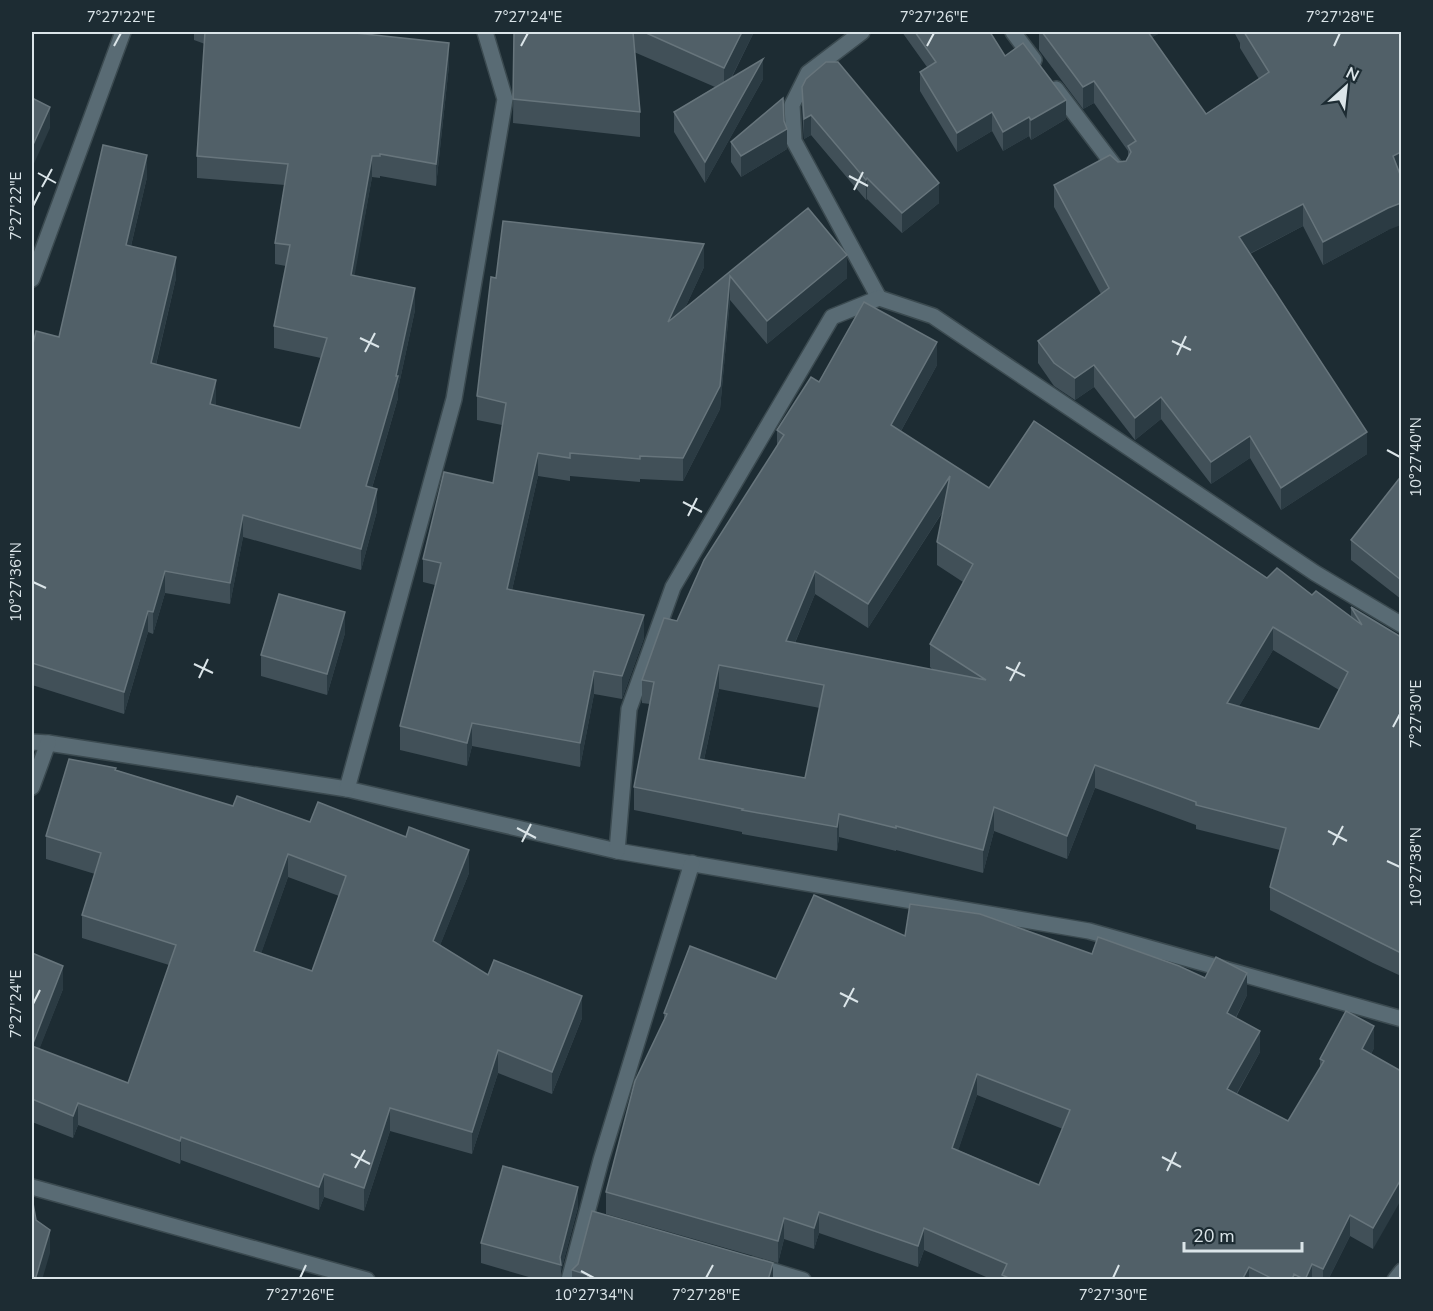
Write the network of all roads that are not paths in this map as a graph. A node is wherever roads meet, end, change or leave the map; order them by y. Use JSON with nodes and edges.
{"nodes":[{"id":1,"x":123,"y":32,"type":"edge"},
{"id":2,"x":485,"y":32,"type":"edge"},
{"id":3,"x":862,"y":32,"type":"edge"},
{"id":4,"x":1012,"y":32,"type":"edge"},
{"id":5,"x":1120,"y":175,"type":"edge"},
{"id":6,"x":32,"y":279,"type":"edge"},
{"id":7,"x":879,"y":298,"type":"junction"},
{"id":8,"x":1401,"y":625,"type":"edge"},
{"id":9,"x":32,"y":742,"type":"edge"},
{"id":10,"x":48,"y":743,"type":"junction"},
{"id":11,"x":32,"y":787,"type":"edge"},
{"id":12,"x":347,"y":789,"type":"junction"},
{"id":13,"x":617,"y":851,"type":"junction"},
{"id":14,"x":692,"y":863,"type":"junction"},
{"id":15,"x":1401,"y":1019,"type":"edge"},
{"id":16,"x":32,"y":1186,"type":"edge"},
{"id":17,"x":735,"y":1260,"type":"edge"},
{"id":18,"x":1401,"y":1271,"type":"edge"},
{"id":19,"x":367,"y":1280,"type":"edge"},
{"id":20,"x":569,"y":1280,"type":"edge"},
{"id":21,"x":803,"y":1280,"type":"edge"},
{"id":22,"x":1395,"y":1280,"type":"edge"}],
"edges":[{"from":1,"to":6,"type":"street"},
{"from":2,"to":12,"type":"street"},
{"from":3,"to":7,"type":"street"},
{"from":4,"to":5,"type":"street"},
{"from":7,"to":8,"type":"street"},
{"from":7,"to":13,"type":"street"},
{"from":9,"to":10,"type":"street"},
{"from":10,"to":11,"type":"street"},
{"from":10,"to":12,"type":"street"},
{"from":12,"to":13,"type":"street"},
{"from":13,"to":14,"type":"street"},
{"from":14,"to":15,"type":"street"},
{"from":14,"to":20,"type":"street"},
{"from":16,"to":19,"type":"street"},
{"from":17,"to":21,"type":"street"},
{"from":18,"to":22,"type":"street"}]}
